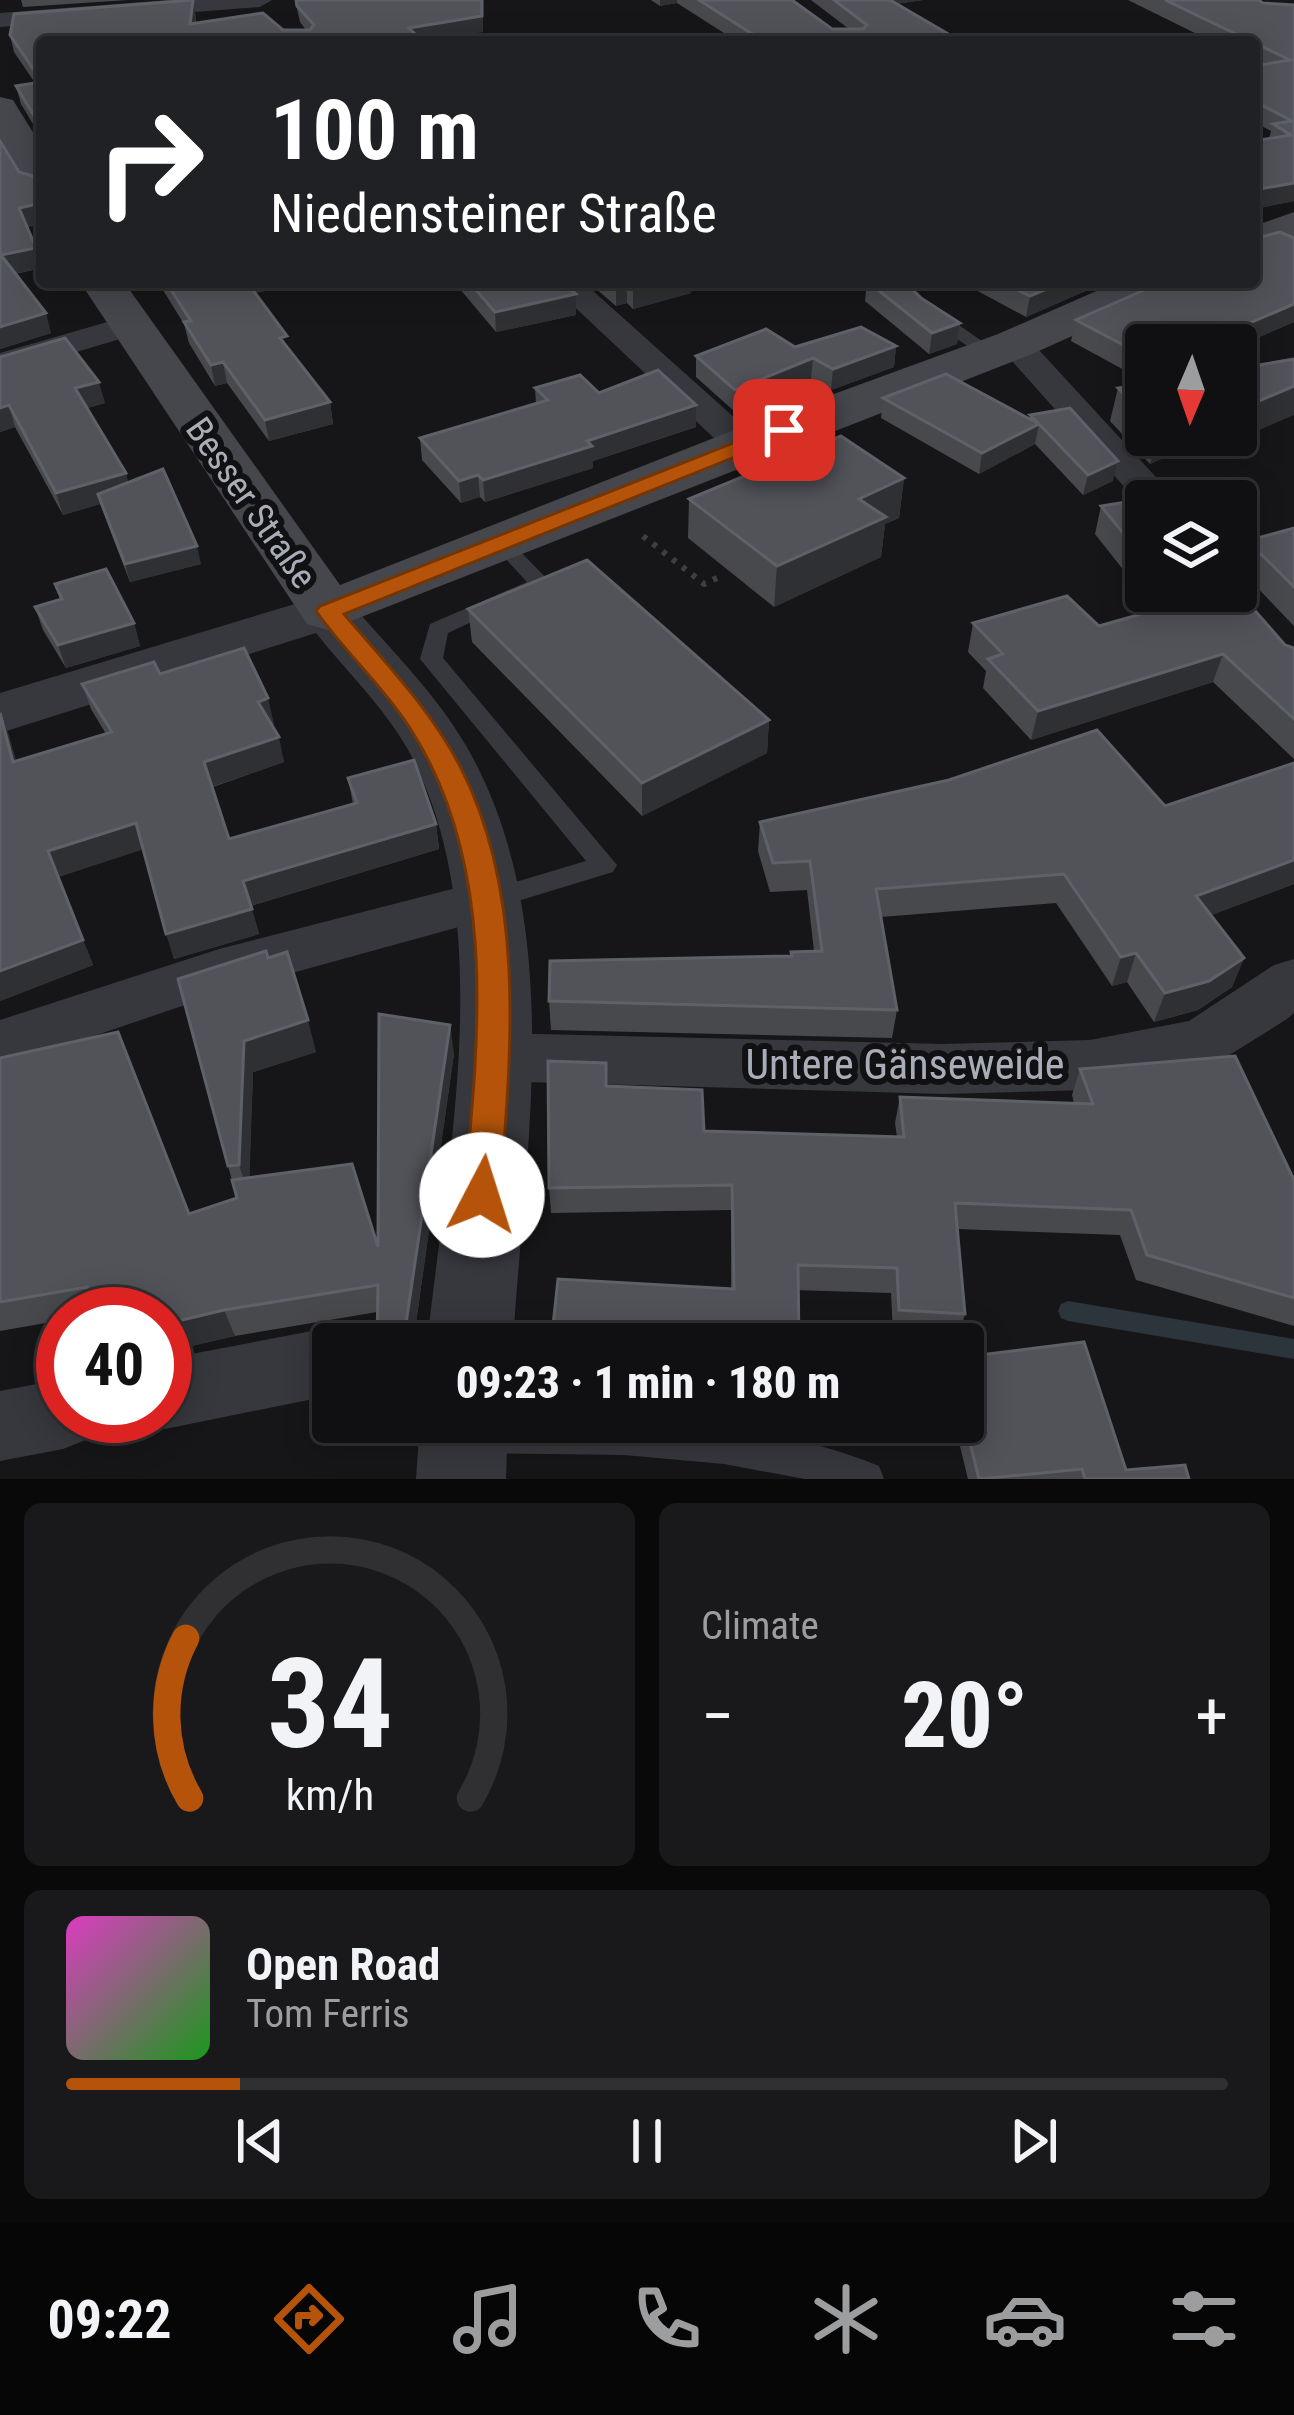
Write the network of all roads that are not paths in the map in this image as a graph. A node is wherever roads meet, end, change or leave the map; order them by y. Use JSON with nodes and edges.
{"nodes":[{"id":1,"x":259,"y":4,"type":"edge"},
{"id":2,"x":0,"y":20,"type":"edge"},
{"id":3,"x":1,"y":112,"type":"edge"},
{"id":4,"x":36,"y":170,"type":"edge"},
{"id":5,"x":1294,"y":225,"type":"edge"},
{"id":6,"x":1260,"y":239,"type":"edge"},
{"id":7,"x":571,"y":288,"type":"edge"},
{"id":8,"x":903,"y":288,"type":"edge"},
{"id":9,"x":1141,"y":288,"type":"edge"},
{"id":10,"x":115,"y":304,"type":"edge"},
{"id":11,"x":1002,"y":349,"type":"junction"},
{"id":12,"x":0,"y":364,"type":"edge"},
{"id":13,"x":743,"y":445,"type":"junction"},
{"id":14,"x":1136,"y":480,"type":"edge"},
{"id":15,"x":500,"y":542,"type":"junction"},
{"id":16,"x":328,"y":611,"type":"junction"},
{"id":17,"x":0,"y":713,"type":"edge"},
{"id":18,"x":488,"y":900,"type":"junction"},
{"id":19,"x":1294,"y":981,"type":"edge"},
{"id":20,"x":0,"y":1044,"type":"edge"},
{"id":21,"x":494,"y":1057,"type":"junction"},
{"id":22,"x":456,"y":1323,"type":"edge"},
{"id":23,"x":312,"y":1365,"type":"edge"},
{"id":24,"x":192,"y":1389,"type":"edge"},
{"id":25,"x":36,"y":1419,"type":"edge"},
{"id":26,"x":0,"y":1426,"type":"edge"},
{"id":27,"x":463,"y":1445,"type":"edge"},
{"id":28,"x":866,"y":1479,"type":"edge"}],
"edges":[{"from":1,"to":2,"type":"street"},
{"from":3,"to":4,"type":"main road"},
{"from":5,"to":6,"type":"main road"},
{"from":7,"to":13,"type":"street"},
{"from":8,"to":11,"type":"lane"},
{"from":9,"to":11,"type":"main road"},
{"from":10,"to":12,"type":"street"},
{"from":10,"to":16,"type":"main road","name":"Besser Straße"},
{"from":11,"to":13,"type":"main road"},
{"from":11,"to":14,"type":"street"},
{"from":13,"to":15,"type":"main road"},
{"from":15,"to":16,"type":"main road"},
{"from":15,"to":18,"type":"lane"},
{"from":16,"to":17,"type":"street"},
{"from":16,"to":18,"type":"street","name":"Besser Straße"},
{"from":18,"to":20,"type":"street"},
{"from":18,"to":21,"type":"street","name":"Besser Straße"},
{"from":19,"to":21,"type":"street","name":"Untere Gänseweide"},
{"from":21,"to":22,"type":"street","name":"Besser Straße"},
{"from":23,"to":24,"type":"street"},
{"from":25,"to":26,"type":"street"},
{"from":27,"to":28,"type":"lane"}]}
